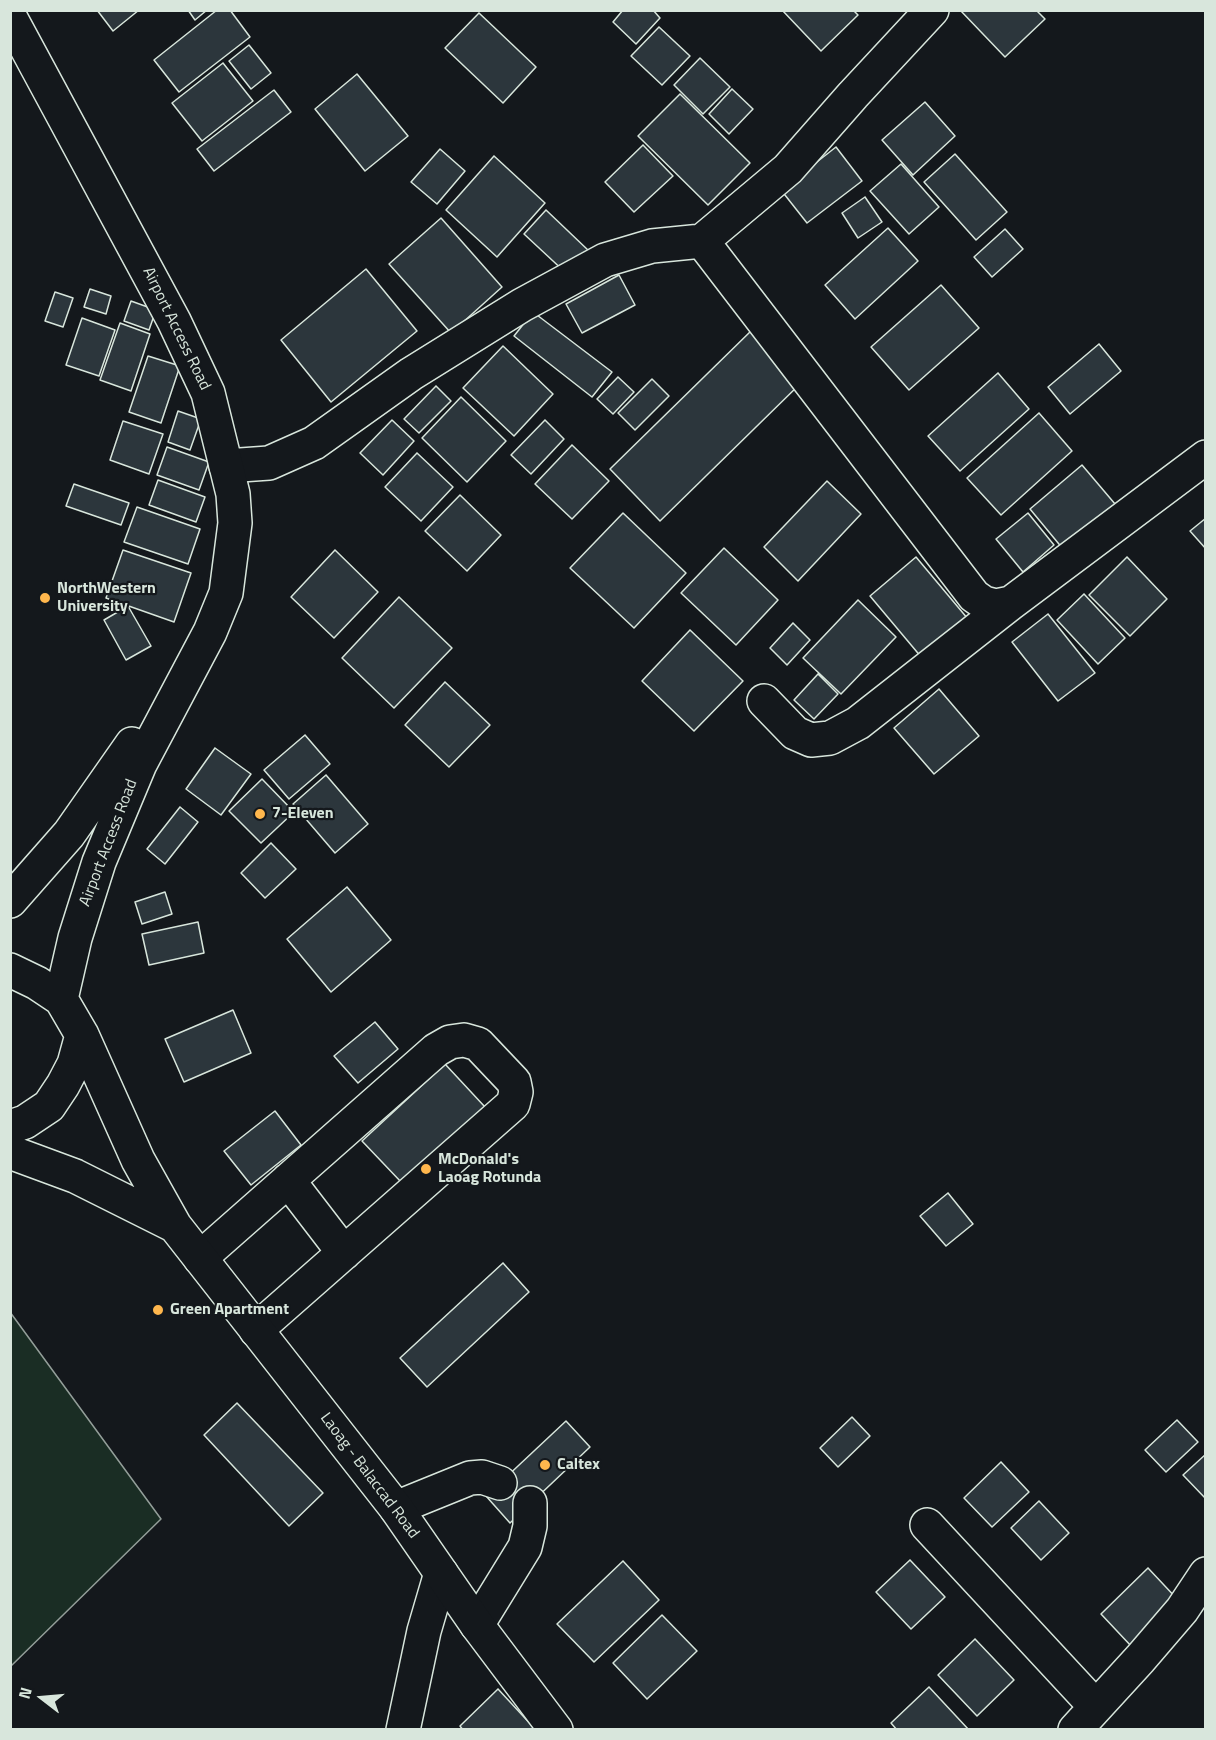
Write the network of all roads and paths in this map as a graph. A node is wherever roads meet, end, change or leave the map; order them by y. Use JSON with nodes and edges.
{"nodes":[{"id":1,"x":932,"y":10,"type":"edge"},
{"id":2,"x":10,"y":17,"type":"edge"},
{"id":3,"x":702,"y":241,"type":"junction"},
{"id":4,"x":1206,"y":458,"type":"edge"},
{"id":5,"x":226,"y":466,"type":"junction"},
{"id":6,"x":1011,"y":603,"type":"junction"},
{"id":7,"x":177,"y":694,"type":"junction"},
{"id":8,"x":764,"y":701,"type":"dead end"},
{"id":9,"x":10,"y":901,"type":"edge"},
{"id":10,"x":10,"y":970,"type":"edge"},
{"id":11,"x":61,"y":999,"type":"junction"},
{"id":12,"x":82,"y":1035,"type":"junction"},
{"id":13,"x":10,"y":1127,"type":"edge"},
{"id":14,"x":10,"y":1152,"type":"edge"},
{"id":15,"x":288,"y":1180,"type":"junction"},
{"id":16,"x":175,"y":1226,"type":"junction"},
{"id":17,"x":344,"y":1252,"type":"junction"},
{"id":18,"x":200,"y":1258,"type":"junction"},
{"id":19,"x":256,"y":1330,"type":"junction"},
{"id":20,"x":500,"y":1483,"type":"dead end"},
{"id":21,"x":530,"y":1503,"type":"dead end"},
{"id":22,"x":396,"y":1508,"type":"junction"},
{"id":23,"x":927,"y":1525,"type":"dead end"},
{"id":24,"x":441,"y":1573,"type":"junction"},
{"id":25,"x":1206,"y":1574,"type":"edge"},
{"id":26,"x":477,"y":1625,"type":"junction"},
{"id":27,"x":1085,"y":1718,"type":"edge"},
{"id":28,"x":403,"y":1730,"type":"edge"},
{"id":29,"x":556,"y":1730,"type":"edge"}],
"edges":[{"from":1,"to":3,"type":"main road"},
{"from":2,"to":5,"type":"main road","name":"Airport Access Road"},
{"from":3,"to":5,"type":"main road"},
{"from":3,"to":6,"type":"main road"},
{"from":4,"to":6,"type":"main road"},
{"from":5,"to":7,"type":"main road","name":"Airport Access Road"},
{"from":6,"to":8,"type":"main road"},
{"from":7,"to":9,"type":"main road","name":"Airport Access Road"},
{"from":7,"to":11,"type":"main road","name":"Airport Access Road"},
{"from":10,"to":11,"type":"main road"},
{"from":11,"to":12,"type":"main road","name":"Laoag - Balaccad Road"},
{"from":12,"to":13,"type":"main road"},
{"from":12,"to":16,"type":"main road","name":"Laoag - Balaccad Road"},
{"from":14,"to":16,"type":"main road","name":"Laoag - Balaccad Road"},
{"from":15,"to":17,"type":"main road"},
{"from":15,"to":17,"type":"main road"},
{"from":15,"to":18,"type":"main road"},
{"from":16,"to":18,"type":"main road","name":"Laoag - Balaccad Road"},
{"from":17,"to":19,"type":"main road"},
{"from":18,"to":19,"type":"main road","name":"Laoag - Balaccad Road"},
{"from":19,"to":22,"type":"main road","name":"Laoag - Balaccad Road"},
{"from":20,"to":22,"type":"main road"},
{"from":21,"to":26,"type":"main road"},
{"from":22,"to":24,"type":"main road","name":"Laoag - Balaccad Road"},
{"from":23,"to":27,"type":"main road"},
{"from":24,"to":26,"type":"main road","name":"Laoag - Balaccad Road"},
{"from":24,"to":28,"type":"main road"},
{"from":25,"to":27,"type":"main road"},
{"from":26,"to":29,"type":"main road","name":"Laoag - Balaccad Road"}]}
